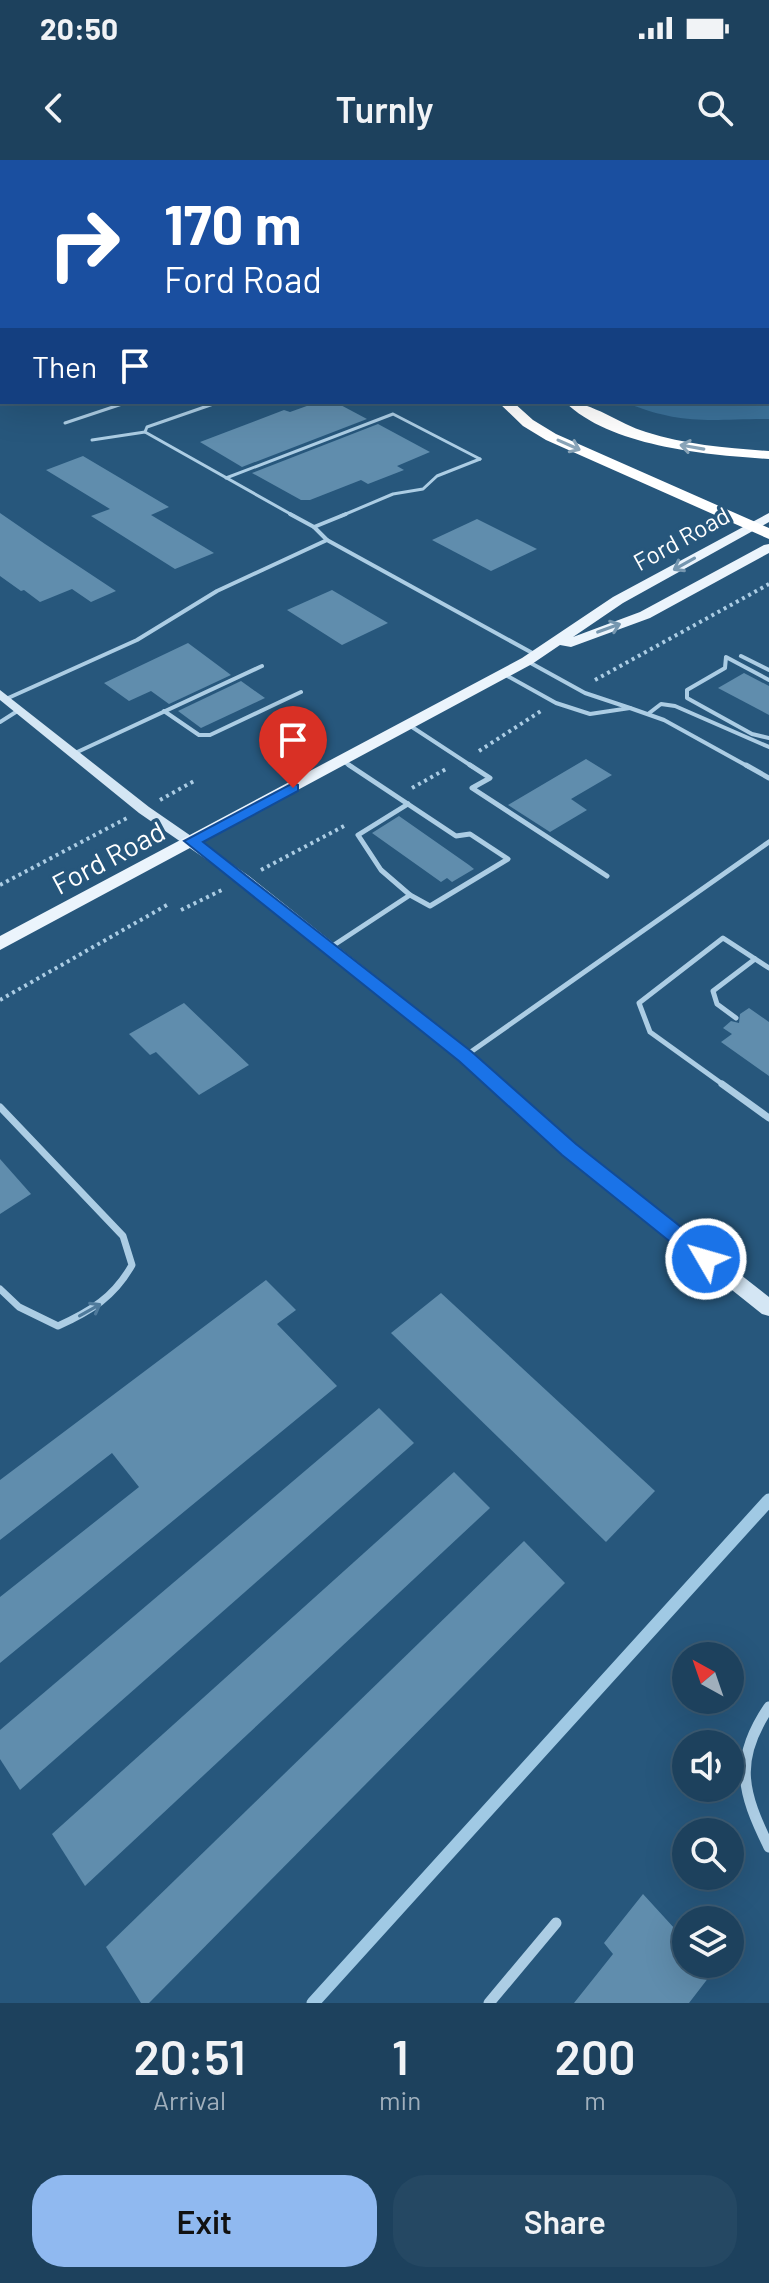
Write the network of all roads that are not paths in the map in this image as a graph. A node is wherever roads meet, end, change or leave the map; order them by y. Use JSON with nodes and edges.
{"nodes":[{"id":1,"x":122,"y":404,"type":"edge"},
{"id":2,"x":213,"y":404,"type":"edge"},
{"id":3,"x":394,"y":404,"type":"edge"},
{"id":4,"x":507,"y":404,"type":"edge"},
{"id":5,"x":575,"y":404,"type":"edge"},
{"id":6,"x":393,"y":414,"type":"junction"},
{"id":7,"x":65,"y":423,"type":"dead end"},
{"id":8,"x":145,"y":432,"type":"junction"},
{"id":9,"x":92,"y":440,"type":"dead end"},
{"id":10,"x":769,"y":455,"type":"edge"},
{"id":11,"x":226,"y":478,"type":"junction"},
{"id":12,"x":769,"y":517,"type":"edge"},
{"id":13,"x":752,"y":526,"type":"junction"},
{"id":14,"x":314,"y":527,"type":"junction"},
{"id":15,"x":769,"y":534,"type":"edge"},
{"id":16,"x":327,"y":540,"type":"junction"},
{"id":17,"x":769,"y":548,"type":"edge"},
{"id":18,"x":741,"y":656,"type":"dead end"},
{"id":19,"x":532,"y":658,"type":"junction"},
{"id":20,"x":262,"y":666,"type":"dead end"},
{"id":21,"x":769,"y":670,"type":"edge"},
{"id":22,"x":504,"y":674,"type":"junction"},
{"id":23,"x":769,"y":680,"type":"edge"},
{"id":24,"x":301,"y":692,"type":"dead end"},
{"id":25,"x":3,"y":697,"type":"edge"},
{"id":26,"x":244,"y":708,"type":"dead end"},
{"id":27,"x":630,"y":708,"type":"junction"},
{"id":28,"x":19,"y":710,"type":"junction"},
{"id":29,"x":164,"y":711,"type":"junction"},
{"id":30,"x":255,"y":714,"type":"junction"},
{"id":31,"x":648,"y":714,"type":"junction"},
{"id":32,"x":222,"y":718,"type":"dead end"},
{"id":33,"x":0,"y":722,"type":"edge"},
{"id":34,"x":232,"y":725,"type":"junction"},
{"id":35,"x":409,"y":725,"type":"junction"},
{"id":36,"x":769,"y":738,"type":"edge"},
{"id":37,"x":769,"y":747,"type":"edge"},
{"id":38,"x":73,"y":754,"type":"junction"},
{"id":39,"x":343,"y":761,"type":"junction"},
{"id":40,"x":769,"y":778,"type":"edge"},
{"id":41,"x":408,"y":804,"type":"junction"},
{"id":42,"x":192,"y":841,"type":"junction"},
{"id":43,"x":769,"y":842,"type":"edge"},
{"id":44,"x":607,"y":876,"type":"dead end"},
{"id":45,"x":410,"y":895,"type":"junction"},
{"id":46,"x":0,"y":944,"type":"edge"},
{"id":47,"x":328,"y":949,"type":"junction"},
{"id":48,"x":755,"y":959,"type":"junction"},
{"id":49,"x":769,"y":968,"type":"edge"},
{"id":50,"x":736,"y":1018,"type":"dead end"},
{"id":51,"x":465,"y":1056,"type":"junction"},
{"id":52,"x":0,"y":1107,"type":"edge"},
{"id":53,"x":769,"y":1118,"type":"edge"},
{"id":54,"x":0,"y":1289,"type":"edge"},
{"id":55,"x":769,"y":1308,"type":"edge"},
{"id":56,"x":769,"y":1707,"type":"edge"},
{"id":57,"x":769,"y":1847,"type":"edge"},
{"id":58,"x":556,"y":1923,"type":"dead end"},
{"id":59,"x":489,"y":2003,"type":"edge"}],
"edges":[{"from":1,"to":7,"type":"lane"},
{"from":2,"to":8,"type":"lane"},
{"from":3,"to":6,"type":"lane"},
{"from":4,"to":13,"type":"highway","one_way":true},
{"from":10,"to":5,"type":"highway","one_way":true},
{"from":6,"to":11,"type":"lane"},
{"from":6,"to":14,"type":"lane"},
{"from":8,"to":9,"type":"lane"},
{"from":8,"to":11,"type":"lane"},
{"from":11,"to":14,"type":"lane"},
{"from":12,"to":13,"type":"main road","name":"Ford Road"},
{"from":13,"to":15,"type":"highway"},
{"from":13,"to":19,"type":"main road","name":"Ford Road","one_way":true},
{"from":14,"to":16,"type":"lane"},
{"from":16,"to":19,"type":"lane"},
{"from":16,"to":25,"type":"lane"},
{"from":19,"to":17,"type":"main road","name":"Ford Road","one_way":true},
{"from":18,"to":21,"type":"lane"},
{"from":19,"to":22,"type":"main road","name":"Ford Road"},
{"from":19,"to":27,"type":"lane"},
{"from":20,"to":29,"type":"lane"},
{"from":22,"to":27,"type":"lane"},
{"from":22,"to":35,"type":"main road","name":"Ford Road"},
{"from":23,"to":36,"type":"lane"},
{"from":24,"to":30,"type":"lane"},
{"from":25,"to":28,"type":"main road"},
{"from":26,"to":30,"type":"lane"},
{"from":27,"to":31,"type":"lane"},
{"from":28,"to":33,"type":"lane"},
{"from":28,"to":38,"type":"main road"},
{"from":29,"to":34,"type":"lane"},
{"from":29,"to":38,"type":"lane"},
{"from":30,"to":34,"type":"lane"},
{"from":31,"to":37,"type":"lane"},
{"from":31,"to":40,"type":"lane"},
{"from":32,"to":34,"type":"lane"},
{"from":35,"to":39,"type":"main road","name":"Ford Road"},
{"from":35,"to":44,"type":"lane"},
{"from":38,"to":42,"type":"main road"},
{"from":39,"to":41,"type":"lane"},
{"from":39,"to":42,"type":"main road","name":"Ford Road"},
{"from":41,"to":45,"type":"lane"},
{"from":41,"to":45,"type":"lane"},
{"from":42,"to":46,"type":"main road","name":"Ford Road"},
{"from":42,"to":47,"type":"main road"},
{"from":43,"to":51,"type":"lane"},
{"from":45,"to":47,"type":"lane"},
{"from":47,"to":51,"type":"main road"},
{"from":48,"to":49,"type":"lane"},
{"from":48,"to":50,"type":"lane"},
{"from":48,"to":53,"type":"lane"},
{"from":51,"to":55,"type":"main road"},
{"from":54,"to":52,"type":"lane","one_way":true},
{"from":56,"to":57,"type":"street"},
{"from":58,"to":59,"type":"street"}]}
